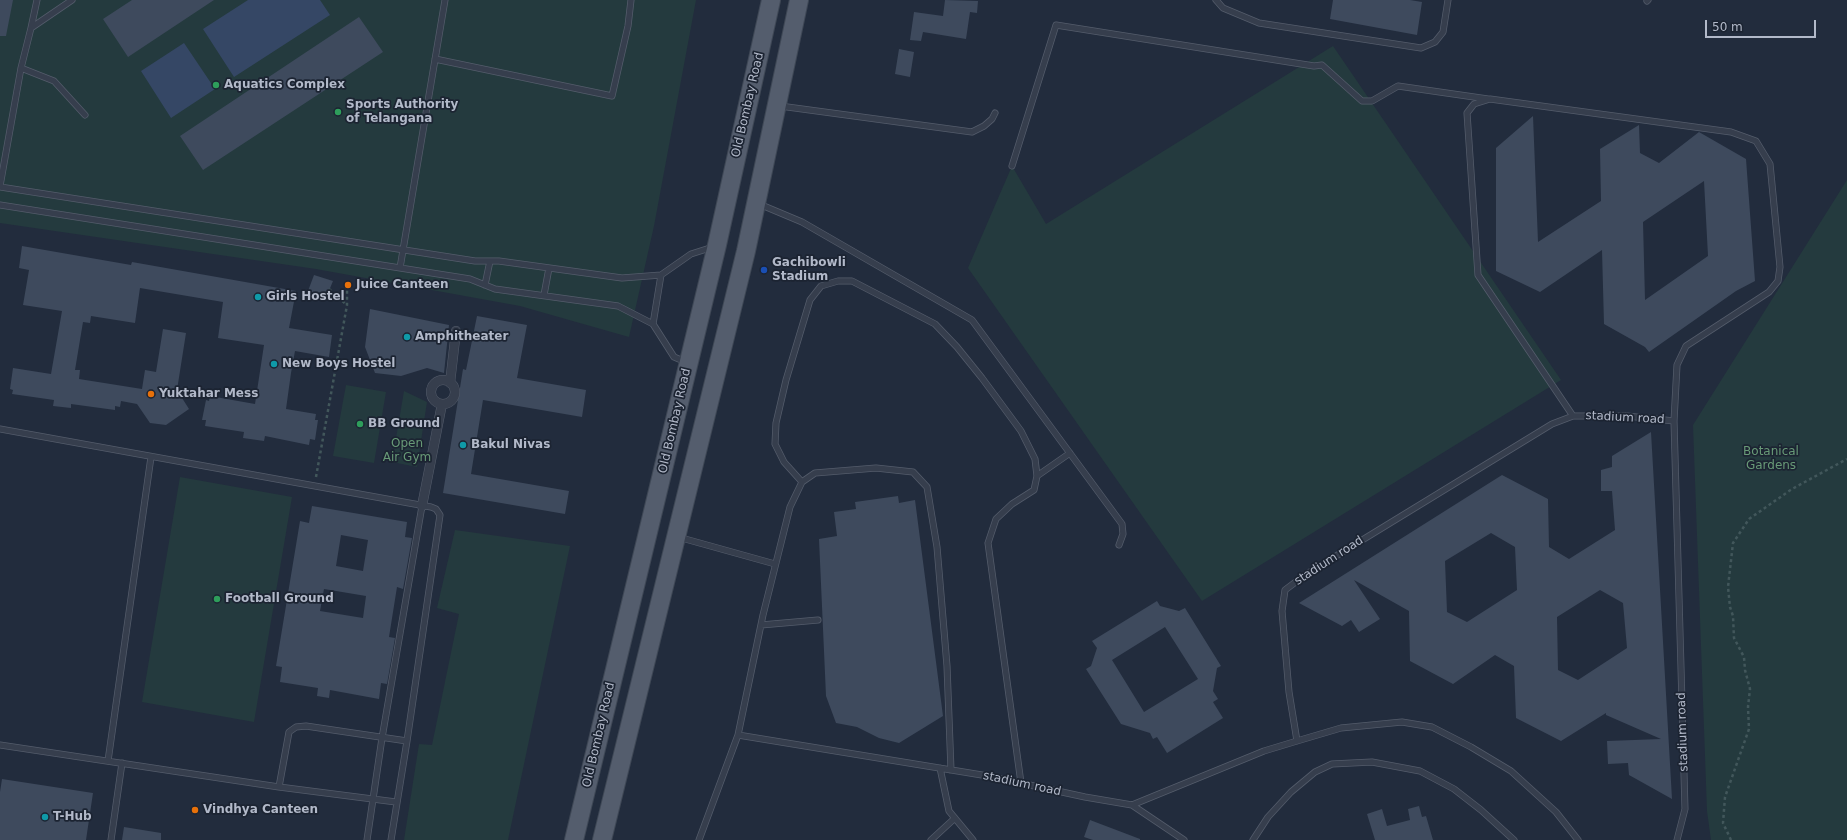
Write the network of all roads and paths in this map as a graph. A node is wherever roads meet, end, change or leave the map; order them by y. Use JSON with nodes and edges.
{"nodes":[{"id":1,"x":37,"y":0,"type":"edge"},
{"id":2,"x":72,"y":0,"type":"edge"},
{"id":3,"x":445,"y":0,"type":"edge"},
{"id":4,"x":631,"y":0,"type":"edge"},
{"id":5,"x":771,"y":0,"type":"edge"},
{"id":6,"x":799,"y":0,"type":"edge"},
{"id":7,"x":1216,"y":0,"type":"edge"},
{"id":8,"x":1448,"y":0,"type":"edge"},
{"id":9,"x":31,"y":28,"type":"junction"},
{"id":10,"x":435,"y":59,"type":"junction"},
{"id":11,"x":21,"y":68,"type":"junction"},
{"id":12,"x":1490,"y":99,"type":"junction"},
{"id":13,"x":777,"y":105,"type":"junction"},
{"id":14,"x":995,"y":113,"type":"dead end"},
{"id":15,"x":85,"y":115,"type":"dead end"},
{"id":16,"x":1012,"y":166,"type":"dead end"},
{"id":17,"x":0,"y":187,"type":"edge"},
{"id":18,"x":756,"y":203,"type":"junction"},
{"id":19,"x":0,"y":205,"type":"edge"},
{"id":20,"x":717,"y":245,"type":"junction"},
{"id":21,"x":403,"y":250,"type":"junction"},
{"id":22,"x":490,"y":261,"type":"junction"},
{"id":23,"x":400,"y":268,"type":"junction"},
{"id":24,"x":549,"y":268,"type":"junction"},
{"id":25,"x":661,"y":275,"type":"junction"},
{"id":26,"x":485,"y":285,"type":"junction"},
{"id":27,"x":347,"y":289,"type":"dead end"},
{"id":28,"x":329,"y":290,"type":"dead end"},
{"id":29,"x":544,"y":296,"type":"junction"},
{"id":30,"x":703,"y":303,"type":"junction"},
{"id":31,"x":347,"y":305,"type":"junction"},
{"id":32,"x":731,"y":310,"type":"junction"},
{"id":33,"x":653,"y":324,"type":"junction"},
{"id":34,"x":456,"y":331,"type":"dead end"},
{"id":35,"x":689,"y":362,"type":"junction"},
{"id":36,"x":450,"y":383,"type":"junction"},
{"id":37,"x":442,"y":404,"type":"junction"},
{"id":38,"x":1573,"y":416,"type":"junction"},
{"id":39,"x":1674,"y":421,"type":"junction"},
{"id":40,"x":0,"y":429,"type":"edge"},
{"id":41,"x":1070,"y":453,"type":"junction"},
{"id":42,"x":151,"y":457,"type":"junction"},
{"id":43,"x":1847,"y":459,"type":"edge"},
{"id":44,"x":1037,"y":476,"type":"junction"},
{"id":45,"x":802,"y":482,"type":"junction"},
{"id":46,"x":314,"y":487,"type":"junction"},
{"id":47,"x":422,"y":506,"type":"junction"},
{"id":48,"x":676,"y":536,"type":"junction"},
{"id":49,"x":1119,"y":545,"type":"dead end"},
{"id":50,"x":776,"y":564,"type":"junction"},
{"id":51,"x":818,"y":620,"type":"dead end"},
{"id":52,"x":761,"y":625,"type":"junction"},
{"id":53,"x":738,"y":735,"type":"junction"},
{"id":54,"x":382,"y":738,"type":"junction"},
{"id":55,"x":407,"y":741,"type":"junction"},
{"id":56,"x":1297,"y":741,"type":"junction"},
{"id":57,"x":0,"y":745,"type":"edge"},
{"id":58,"x":108,"y":761,"type":"junction"},
{"id":59,"x":122,"y":763,"type":"junction"},
{"id":60,"x":940,"y":768,"type":"junction"},
{"id":61,"x":951,"y":770,"type":"junction"},
{"id":62,"x":1021,"y":783,"type":"junction"},
{"id":63,"x":279,"y":787,"type":"junction"},
{"id":64,"x":372,"y":800,"type":"junction"},
{"id":65,"x":396,"y":802,"type":"junction"},
{"id":66,"x":1132,"y":805,"type":"junction"},
{"id":67,"x":955,"y":818,"type":"junction"},
{"id":68,"x":110,"y":840,"type":"edge"},
{"id":69,"x":366,"y":840,"type":"edge"},
{"id":70,"x":391,"y":840,"type":"edge"},
{"id":71,"x":574,"y":840,"type":"edge"},
{"id":72,"x":602,"y":840,"type":"edge"},
{"id":73,"x":699,"y":840,"type":"edge"},
{"id":74,"x":931,"y":840,"type":"edge"},
{"id":75,"x":973,"y":840,"type":"edge"},
{"id":76,"x":1184,"y":840,"type":"edge"},
{"id":77,"x":1253,"y":840,"type":"edge"},
{"id":78,"x":1514,"y":840,"type":"edge"},
{"id":79,"x":1578,"y":840,"type":"edge"},
{"id":80,"x":1677,"y":840,"type":"edge"},
{"id":81,"x":1731,"y":840,"type":"edge"}],
"edges":[{"from":1,"to":9,"type":"lane"},
{"from":2,"to":9,"type":"lane"},
{"from":3,"to":10,"type":"lane"},
{"from":4,"to":10,"type":"lane"},
{"from":5,"to":20,"type":"main road","name":"Old Bombay Road"},
{"from":6,"to":13,"type":"main road"},
{"from":7,"to":8,"type":"lane"},
{"from":9,"to":11,"type":"lane"},
{"from":10,"to":21,"type":"lane"},
{"from":11,"to":15,"type":"lane"},
{"from":11,"to":17,"type":"lane"},
{"from":12,"to":16,"type":"lane"},
{"from":12,"to":38,"type":"lane"},
{"from":12,"to":39,"type":"lane"},
{"from":13,"to":14,"type":"lane"},
{"from":13,"to":18,"type":"main road"},
{"from":17,"to":21,"type":"lane"},
{"from":18,"to":32,"type":"main road"},
{"from":18,"to":41,"type":"lane"},
{"from":19,"to":23,"type":"lane"},
{"from":20,"to":25,"type":"lane"},
{"from":20,"to":30,"type":"main road","name":"Old Bombay Road"},
{"from":21,"to":22,"type":"lane"},
{"from":21,"to":23,"type":"lane"},
{"from":22,"to":24,"type":"lane"},
{"from":22,"to":26,"type":"lane"},
{"from":23,"to":26,"type":"lane"},
{"from":24,"to":25,"type":"lane"},
{"from":24,"to":29,"type":"lane"},
{"from":25,"to":33,"type":"lane"},
{"from":26,"to":29,"type":"lane"},
{"from":27,"to":31,"type":"path"},
{"from":28,"to":31,"type":"path"},
{"from":29,"to":33,"type":"lane"},
{"from":30,"to":32,"type":"main road"},
{"from":30,"to":35,"type":"main road","name":"Old Bombay Road"},
{"from":31,"to":46,"type":"path"},
{"from":32,"to":48,"type":"main road"},
{"from":33,"to":35,"type":"lane"},
{"from":34,"to":36,"type":"street"},
{"from":35,"to":71,"type":"main road","name":"Old Bombay Road"},
{"from":36,"to":37,"type":"street"},
{"from":36,"to":37,"type":"street"},
{"from":37,"to":47,"type":"street"},
{"from":38,"to":39,"type":"lane","name":"stadium road"},
{"from":38,"to":56,"type":"lane","name":"stadium road"},
{"from":39,"to":80,"type":"lane","name":"stadium road"},
{"from":40,"to":42,"type":"lane"},
{"from":41,"to":44,"type":"lane"},
{"from":41,"to":49,"type":"lane"},
{"from":42,"to":46,"type":"lane"},
{"from":42,"to":58,"type":"lane"},
{"from":43,"to":81,"type":"path"},
{"from":44,"to":45,"type":"lane"},
{"from":44,"to":62,"type":"lane"},
{"from":45,"to":50,"type":"lane"},
{"from":45,"to":61,"type":"lane"},
{"from":46,"to":47,"type":"lane"},
{"from":47,"to":54,"type":"lane"},
{"from":47,"to":55,"type":"lane"},
{"from":48,"to":50,"type":"lane"},
{"from":48,"to":72,"type":"main road"},
{"from":50,"to":52,"type":"lane"},
{"from":51,"to":52,"type":"lane"},
{"from":52,"to":53,"type":"lane"},
{"from":53,"to":60,"type":"lane","name":"stadium road"},
{"from":53,"to":73,"type":"lane"},
{"from":54,"to":55,"type":"lane"},
{"from":54,"to":63,"type":"lane"},
{"from":54,"to":64,"type":"lane"},
{"from":55,"to":65,"type":"lane"},
{"from":56,"to":66,"type":"lane"},
{"from":56,"to":79,"type":"lane"},
{"from":57,"to":58,"type":"lane"},
{"from":58,"to":59,"type":"lane"},
{"from":59,"to":63,"type":"lane"},
{"from":59,"to":68,"type":"lane"},
{"from":60,"to":61,"type":"lane","name":"stadium road"},
{"from":60,"to":67,"type":"lane"},
{"from":61,"to":62,"type":"lane","name":"stadium road"},
{"from":62,"to":66,"type":"lane","name":"stadium road"},
{"from":63,"to":64,"type":"lane"},
{"from":64,"to":65,"type":"lane"},
{"from":64,"to":69,"type":"lane"},
{"from":65,"to":70,"type":"lane"},
{"from":66,"to":76,"type":"lane"},
{"from":67,"to":74,"type":"lane"},
{"from":67,"to":75,"type":"lane"},
{"from":77,"to":78,"type":"lane"}]}
